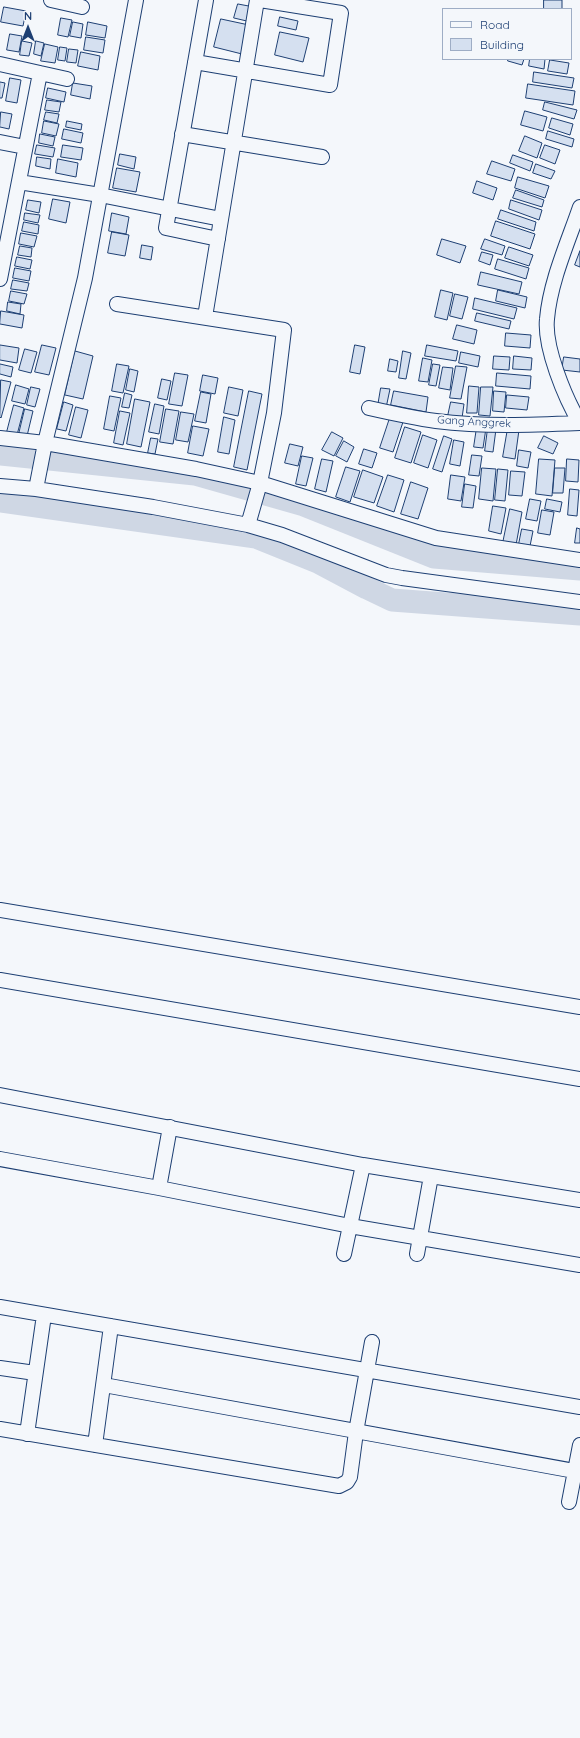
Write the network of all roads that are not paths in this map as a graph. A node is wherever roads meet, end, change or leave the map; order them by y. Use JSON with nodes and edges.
{"nodes":[{"id":1,"x":49,"y":0,"type":"edge"},
{"id":2,"x":136,"y":0,"type":"edge"},
{"id":3,"x":206,"y":0,"type":"edge"},
{"id":4,"x":258,"y":0,"type":"edge"},
{"id":5,"x":82,"y":7,"type":"dead end"},
{"id":6,"x":195,"y":62,"type":"junction"},
{"id":7,"x":0,"y":64,"type":"edge"},
{"id":8,"x":245,"y":71,"type":"junction"},
{"id":9,"x":40,"y":72,"type":"junction"},
{"id":10,"x":67,"y":79,"type":"dead end"},
{"id":11,"x":182,"y":134,"type":"junction"},
{"id":12,"x":0,"y":142,"type":"edge"},
{"id":13,"x":234,"y":143,"type":"junction"},
{"id":14,"x":25,"y":147,"type":"junction"},
{"id":15,"x":322,"y":157,"type":"dead end"},
{"id":16,"x":18,"y":182,"type":"junction"},
{"id":17,"x":100,"y":195,"type":"junction"},
{"id":18,"x":580,"y":207,"type":"edge"},
{"id":19,"x":169,"y":209,"type":"junction"},
{"id":20,"x":6,"y":214,"type":"edge"},
{"id":21,"x":221,"y":219,"type":"junction"},
{"id":22,"x":218,"y":239,"type":"junction"},
{"id":23,"x":0,"y":279,"type":"edge"},
{"id":24,"x":117,"y":304,"type":"dead end"},
{"id":25,"x":205,"y":317,"type":"junction"},
{"id":26,"x":369,"y":408,"type":"dead end"},
{"id":27,"x":580,"y":423,"type":"edge"},
{"id":28,"x":0,"y":438,"type":"edge"},
{"id":29,"x":45,"y":446,"type":"junction"},
{"id":30,"x":38,"y":483,"type":"junction"},
{"id":31,"x":0,"y":486,"type":"edge"},
{"id":32,"x":259,"y":487,"type":"junction"},
{"id":33,"x":248,"y":525,"type":"junction"},
{"id":34,"x":580,"y":560,"type":"edge"},
{"id":35,"x":580,"y":602,"type":"edge"},
{"id":36,"x":0,"y":910,"type":"edge"},
{"id":37,"x":0,"y":980,"type":"edge"},
{"id":38,"x":580,"y":1007,"type":"edge"},
{"id":39,"x":580,"y":1079,"type":"edge"},
{"id":40,"x":0,"y":1095,"type":"edge"},
{"id":41,"x":170,"y":1127,"type":"junction"},
{"id":42,"x":0,"y":1159,"type":"edge"},
{"id":43,"x":363,"y":1165,"type":"junction"},
{"id":44,"x":432,"y":1176,"type":"junction"},
{"id":45,"x":159,"y":1188,"type":"junction"},
{"id":46,"x":580,"y":1200,"type":"edge"},
{"id":47,"x":350,"y":1226,"type":"junction"},
{"id":48,"x":419,"y":1237,"type":"junction"},
{"id":49,"x":344,"y":1254,"type":"dead end"},
{"id":50,"x":416,"y":1254,"type":"dead end"},
{"id":51,"x":580,"y":1265,"type":"edge"},
{"id":52,"x":0,"y":1307,"type":"edge"},
{"id":53,"x":44,"y":1315,"type":"junction"},
{"id":54,"x":111,"y":1326,"type":"junction"},
{"id":55,"x":372,"y":1342,"type":"dead end"},
{"id":56,"x":0,"y":1368,"type":"edge"},
{"id":57,"x":367,"y":1371,"type":"junction"},
{"id":58,"x":34,"y":1373,"type":"junction"},
{"id":59,"x":104,"y":1385,"type":"junction"},
{"id":60,"x":580,"y":1407,"type":"edge"},
{"id":61,"x":0,"y":1429,"type":"edge"},
{"id":62,"x":356,"y":1432,"type":"junction"},
{"id":63,"x":27,"y":1434,"type":"junction"},
{"id":64,"x":580,"y":1444,"type":"edge"},
{"id":65,"x":95,"y":1445,"type":"junction"},
{"id":66,"x":578,"y":1471,"type":"edge"},
{"id":67,"x":569,"y":1502,"type":"dead end"}],
"edges":[{"from":1,"to":5,"type":"street"},
{"from":2,"to":17,"type":"street"},
{"from":3,"to":6,"type":"street"},
{"from":4,"to":8,"type":"street"},
{"from":4,"to":8,"type":"street"},
{"from":6,"to":8,"type":"street"},
{"from":6,"to":11,"type":"street"},
{"from":7,"to":9,"type":"street"},
{"from":8,"to":13,"type":"street"},
{"from":9,"to":10,"type":"street"},
{"from":9,"to":14,"type":"street"},
{"from":11,"to":13,"type":"street"},
{"from":11,"to":19,"type":"street"},
{"from":12,"to":14,"type":"street"},
{"from":13,"to":15,"type":"street"},
{"from":13,"to":21,"type":"street"},
{"from":14,"to":16,"type":"street"},
{"from":16,"to":17,"type":"street"},
{"from":16,"to":20,"type":"street"},
{"from":17,"to":19,"type":"street"},
{"from":17,"to":29,"type":"street"},
{"from":18,"to":27,"type":"street"},
{"from":19,"to":21,"type":"street"},
{"from":19,"to":22,"type":"street"},
{"from":20,"to":23,"type":"street"},
{"from":21,"to":22,"type":"street"},
{"from":22,"to":25,"type":"street"},
{"from":24,"to":25,"type":"street"},
{"from":25,"to":32,"type":"street"},
{"from":26,"to":27,"type":"street","name":"Gang Anggrek"},
{"from":28,"to":29,"type":"street"},
{"from":29,"to":30,"type":"street"},
{"from":29,"to":32,"type":"street"},
{"from":30,"to":31,"type":"street"},
{"from":30,"to":33,"type":"street"},
{"from":32,"to":33,"type":"street"},
{"from":32,"to":34,"type":"street"},
{"from":33,"to":35,"type":"street"},
{"from":36,"to":38,"type":"street"},
{"from":37,"to":39,"type":"street"},
{"from":40,"to":41,"type":"street"},
{"from":41,"to":43,"type":"street"},
{"from":41,"to":45,"type":"street"},
{"from":42,"to":45,"type":"street"},
{"from":43,"to":44,"type":"street"},
{"from":43,"to":47,"type":"street"},
{"from":44,"to":46,"type":"street"},
{"from":44,"to":48,"type":"street"},
{"from":45,"to":47,"type":"street"},
{"from":47,"to":48,"type":"street"},
{"from":47,"to":49,"type":"street"},
{"from":48,"to":50,"type":"street"},
{"from":48,"to":51,"type":"street"},
{"from":52,"to":53,"type":"street"},
{"from":53,"to":54,"type":"street"},
{"from":53,"to":58,"type":"street"},
{"from":54,"to":57,"type":"street"},
{"from":54,"to":59,"type":"street"},
{"from":55,"to":57,"type":"street"},
{"from":56,"to":58,"type":"street"},
{"from":57,"to":60,"type":"street"},
{"from":57,"to":62,"type":"street"},
{"from":58,"to":63,"type":"street"},
{"from":59,"to":62,"type":"street"},
{"from":59,"to":65,"type":"street"},
{"from":61,"to":63,"type":"street"},
{"from":62,"to":65,"type":"street"},
{"from":62,"to":66,"type":"street"},
{"from":63,"to":65,"type":"street"},
{"from":64,"to":66,"type":"street"},
{"from":66,"to":67,"type":"street"}]}
